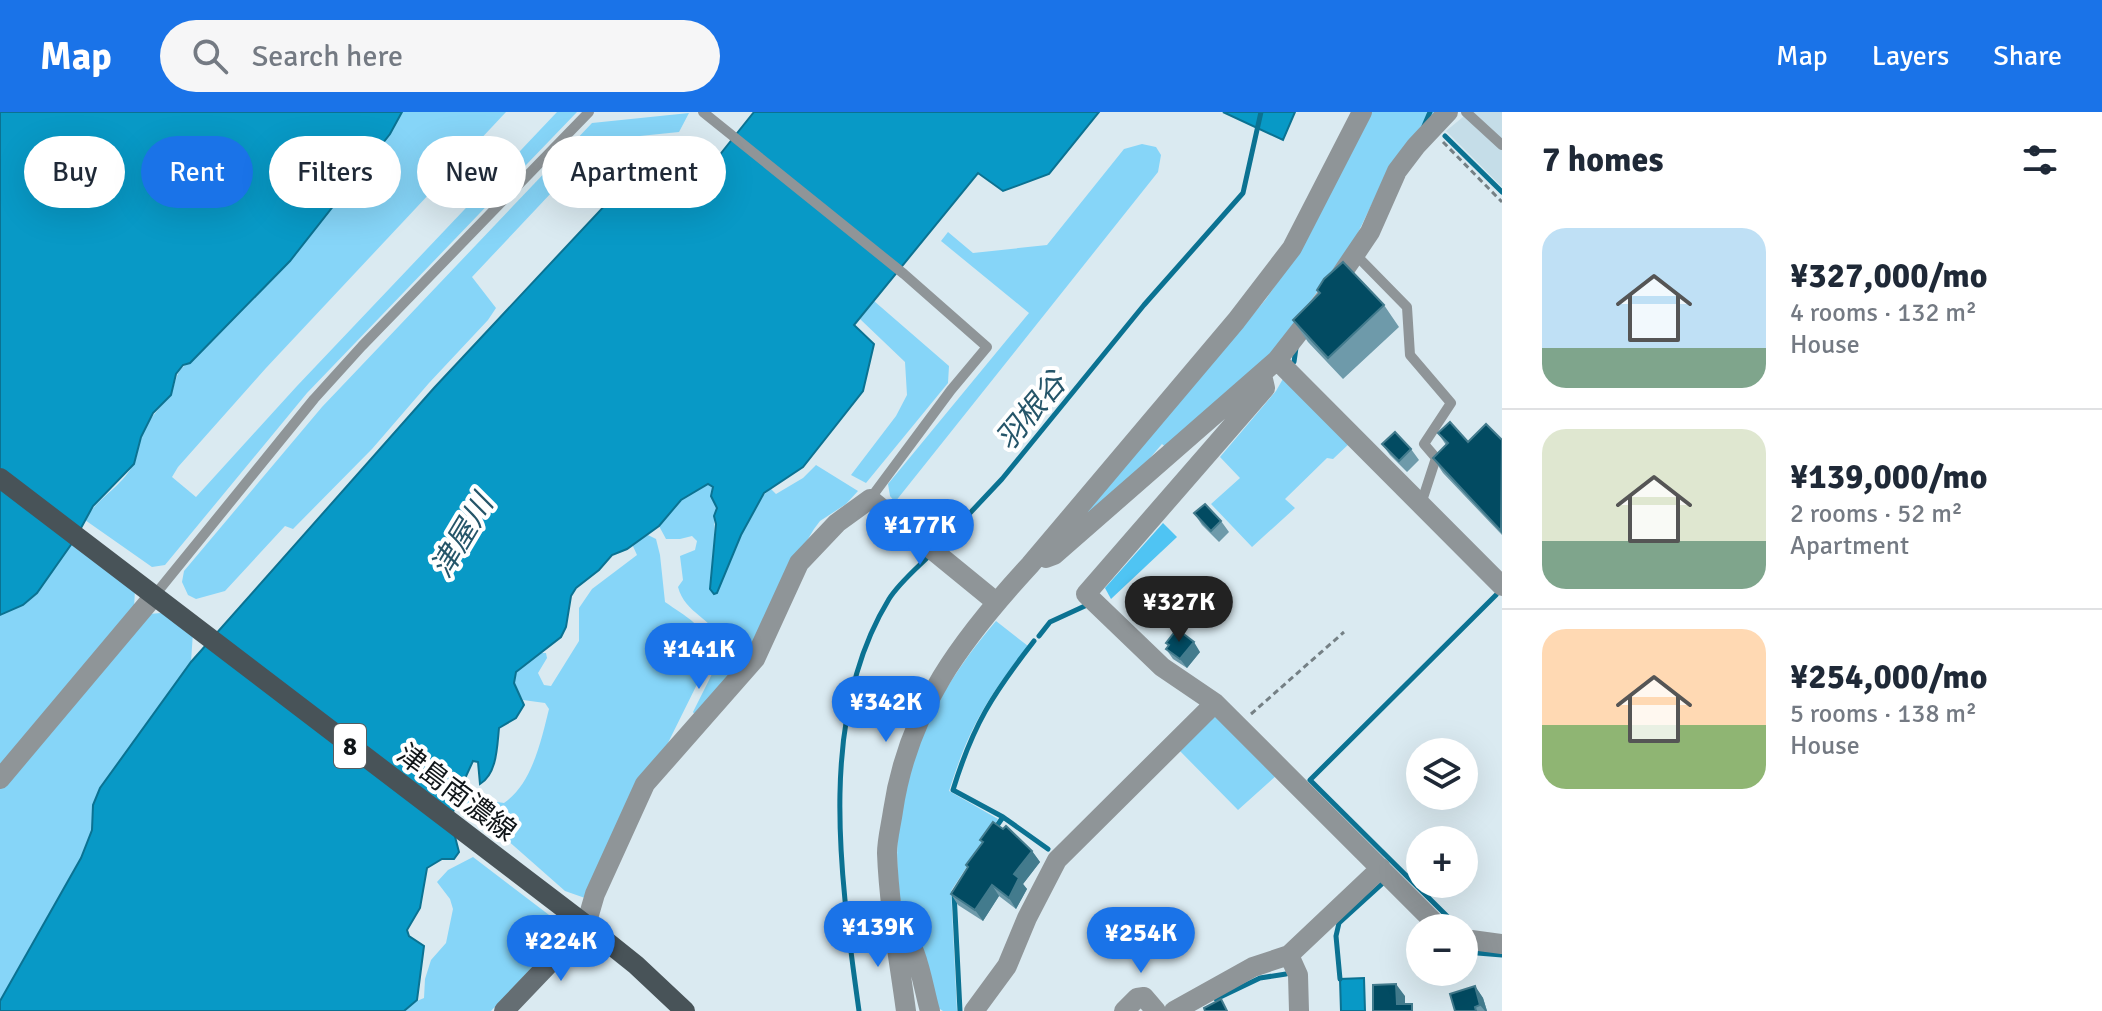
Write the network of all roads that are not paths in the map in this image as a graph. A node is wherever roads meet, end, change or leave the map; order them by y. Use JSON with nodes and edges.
{"nodes":[{"id":1,"x":589,"y":112,"type":"edge"},
{"id":2,"x":703,"y":112,"type":"edge"},
{"id":3,"x":1362,"y":112,"type":"edge"},
{"id":4,"x":1448,"y":112,"type":"edge"},
{"id":5,"x":1466,"y":112,"type":"edge"},
{"id":6,"x":1502,"y":145,"type":"edge"},
{"id":7,"x":1355,"y":254,"type":"junction"},
{"id":8,"x":1277,"y":360,"type":"junction"},
{"id":9,"x":1262,"y":375,"type":"junction"},
{"id":10,"x":0,"y":478,"type":"edge"},
{"id":11,"x":878,"y":504,"type":"junction"},
{"id":12,"x":1421,"y":504,"type":"junction"},
{"id":13,"x":1030,"y":565,"type":"junction"},
{"id":14,"x":1499,"y":577,"type":"edge"},
{"id":15,"x":154,"y":596,"type":"junction"},
{"id":16,"x":989,"y":596,"type":"junction"},
{"id":17,"x":1215,"y":703,"type":"junction"},
{"id":18,"x":0,"y":779,"type":"edge"},
{"id":19,"x":1381,"y":868,"type":"junction"},
{"id":20,"x":1426,"y":914,"type":"edge"},
{"id":21,"x":893,"y":921,"type":"junction"},
{"id":22,"x":586,"y":925,"type":"junction"},
{"id":23,"x":1478,"y":941,"type":"edge"},
{"id":24,"x":1502,"y":944,"type":"edge"},
{"id":25,"x":1289,"y":955,"type":"junction"},
{"id":26,"x":504,"y":1011,"type":"edge"},
{"id":27,"x":685,"y":1011,"type":"edge"},
{"id":28,"x":906,"y":1011,"type":"edge"},
{"id":29,"x":930,"y":1011,"type":"edge"},
{"id":30,"x":974,"y":1011,"type":"edge"},
{"id":31,"x":1124,"y":1011,"type":"edge"},
{"id":32,"x":1156,"y":1011,"type":"edge"},
{"id":33,"x":1174,"y":1011,"type":"edge"},
{"id":34,"x":1299,"y":1011,"type":"edge"}],
"edges":[{"from":1,"to":15,"type":"lane"},
{"from":2,"to":11,"type":"lane"},
{"from":3,"to":13,"type":"street"},
{"from":4,"to":7,"type":"street"},
{"from":5,"to":6,"type":"lane"},
{"from":7,"to":8,"type":"street"},
{"from":7,"to":12,"type":"lane"},
{"from":8,"to":9,"type":"street"},
{"from":8,"to":12,"type":"street"},
{"from":9,"to":13,"type":"street"},
{"from":9,"to":17,"type":"street"},
{"from":10,"to":15,"type":"main road","name":"津島南濃線","number":"8"},
{"from":11,"to":16,"type":"street"},
{"from":11,"to":22,"type":"street"},
{"from":12,"to":14,"type":"street"},
{"from":13,"to":16,"type":"street"},
{"from":15,"to":18,"type":"street"},
{"from":15,"to":22,"type":"main road","name":"津島南濃線","number":"8"},
{"from":16,"to":21,"type":"street"},
{"from":17,"to":19,"type":"street"},
{"from":17,"to":30,"type":"street"},
{"from":19,"to":20,"type":"street"},
{"from":19,"to":25,"type":"street"},
{"from":21,"to":28,"type":"street"},
{"from":21,"to":29,"type":"street"},
{"from":22,"to":26,"type":"street"},
{"from":22,"to":27,"type":"main road","name":"津島南濃線","number":"8"},
{"from":23,"to":24,"type":"street"},
{"from":25,"to":33,"type":"street"},
{"from":25,"to":34,"type":"street"},
{"from":31,"to":32,"type":"street"}]}
